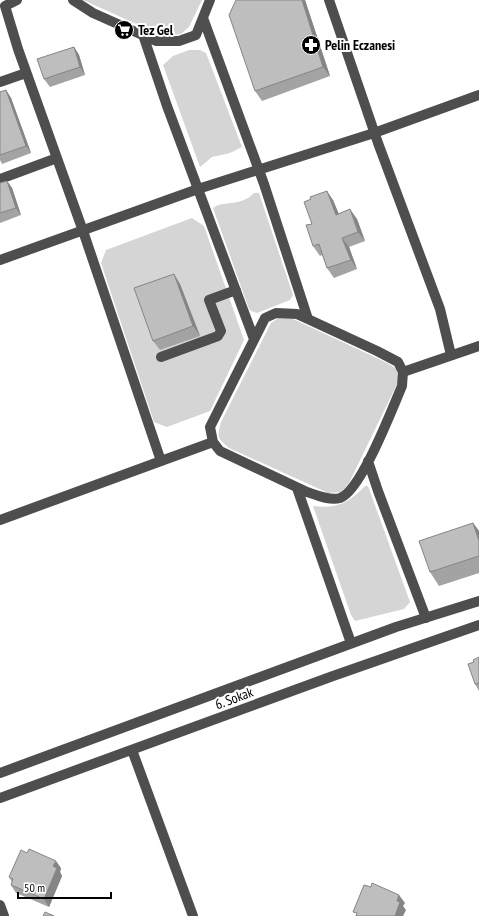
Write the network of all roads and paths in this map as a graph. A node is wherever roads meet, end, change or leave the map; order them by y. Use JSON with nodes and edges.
{"nodes":[{"id":1,"x":17,"y":0,"type":"edge"},
{"id":2,"x":73,"y":0,"type":"edge"},
{"id":3,"x":210,"y":0,"type":"edge"},
{"id":4,"x":329,"y":0,"type":"edge"},
{"id":5,"x":2,"y":7,"type":"edge"},
{"id":6,"x":203,"y":18,"type":"junction"},
{"id":7,"x":143,"y":35,"type":"junction"},
{"id":8,"x":26,"y":73,"type":"junction"},
{"id":9,"x":0,"y":82,"type":"edge"},
{"id":10,"x":479,"y":95,"type":"edge"},
{"id":11,"x":374,"y":133,"type":"junction"},
{"id":12,"x":57,"y":158,"type":"junction"},
{"id":13,"x":259,"y":170,"type":"junction"},
{"id":14,"x":0,"y":179,"type":"edge"},
{"id":15,"x":198,"y":190,"type":"junction"},
{"id":16,"x":83,"y":231,"type":"junction"},
{"id":17,"x":0,"y":260,"type":"edge"},
{"id":18,"x":236,"y":290,"type":"junction"},
{"id":19,"x":308,"y":319,"type":"junction"},
{"id":20,"x":254,"y":339,"type":"junction"},
{"id":21,"x":479,"y":346,"type":"edge"},
{"id":22,"x":451,"y":355,"type":"junction"},
{"id":23,"x":161,"y":357,"type":"dead end"},
{"id":24,"x":403,"y":372,"type":"junction"},
{"id":25,"x":213,"y":442,"type":"junction"},
{"id":26,"x":161,"y":461,"type":"junction"},
{"id":27,"x":368,"y":461,"type":"junction"},
{"id":28,"x":297,"y":488,"type":"junction"},
{"id":29,"x":0,"y":520,"type":"edge"},
{"id":30,"x":479,"y":601,"type":"edge"},
{"id":31,"x":426,"y":618,"type":"junction"},
{"id":32,"x":479,"y":625,"type":"edge"},
{"id":33,"x":351,"y":643,"type":"junction"},
{"id":34,"x":132,"y":750,"type":"junction"},
{"id":35,"x":0,"y":773,"type":"edge"},
{"id":36,"x":0,"y":798,"type":"edge"},
{"id":37,"x":0,"y":905,"type":"edge"},
{"id":38,"x":4,"y":916,"type":"edge"},
{"id":39,"x":193,"y":916,"type":"edge"}],
"edges":[{"from":1,"to":5,"type":"street"},
{"from":2,"to":7,"type":"street"},
{"from":3,"to":6,"type":"street"},
{"from":4,"to":11,"type":"street"},
{"from":5,"to":8,"type":"street"},
{"from":6,"to":7,"type":"street"},
{"from":6,"to":13,"type":"street"},
{"from":7,"to":15,"type":"street"},
{"from":8,"to":9,"type":"street"},
{"from":8,"to":12,"type":"street"},
{"from":10,"to":11,"type":"street"},
{"from":11,"to":13,"type":"street"},
{"from":11,"to":22,"type":"street"},
{"from":12,"to":14,"type":"street"},
{"from":12,"to":16,"type":"street"},
{"from":13,"to":15,"type":"street"},
{"from":13,"to":19,"type":"street"},
{"from":15,"to":16,"type":"street"},
{"from":15,"to":18,"type":"street"},
{"from":16,"to":17,"type":"street"},
{"from":16,"to":26,"type":"street"},
{"from":18,"to":20,"type":"street"},
{"from":18,"to":23,"type":"street"},
{"from":19,"to":20,"type":"street"},
{"from":19,"to":24,"type":"street"},
{"from":20,"to":25,"type":"street"},
{"from":21,"to":22,"type":"street"},
{"from":22,"to":24,"type":"street"},
{"from":24,"to":27,"type":"street"},
{"from":25,"to":26,"type":"street"},
{"from":25,"to":28,"type":"street"},
{"from":26,"to":29,"type":"street"},
{"from":27,"to":28,"type":"street"},
{"from":27,"to":31,"type":"street"},
{"from":28,"to":33,"type":"street"},
{"from":30,"to":31,"type":"street","name":"6. Sokak"},
{"from":31,"to":33,"type":"street","name":"6. Sokak"},
{"from":32,"to":34,"type":"street","name":"6. Sokak"},
{"from":33,"to":35,"type":"street","name":"6. Sokak"},
{"from":34,"to":36,"type":"street","name":"6. Sokak"},
{"from":34,"to":39,"type":"street"},
{"from":37,"to":38,"type":"street"}]}
